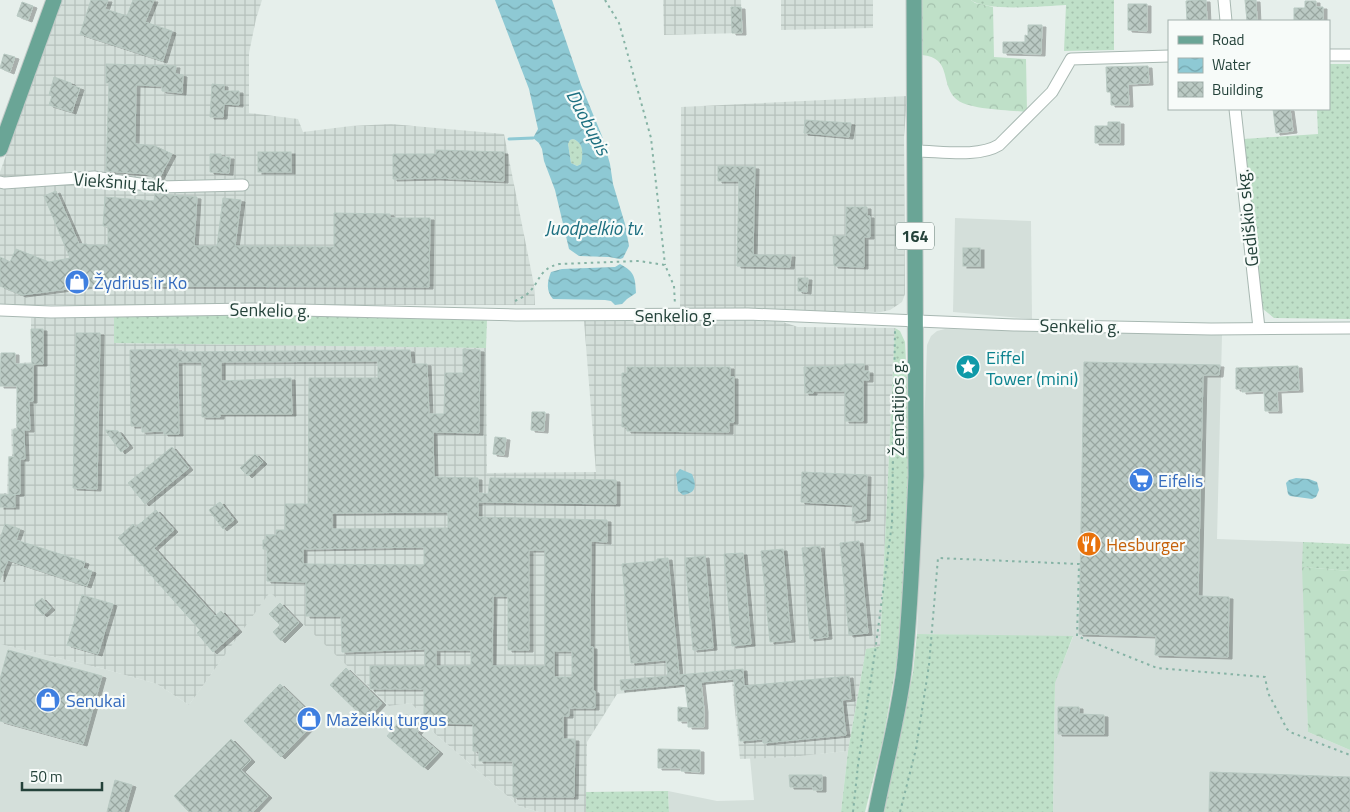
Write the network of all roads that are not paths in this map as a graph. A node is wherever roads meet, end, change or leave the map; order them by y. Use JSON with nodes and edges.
{"nodes":[{"id":1,"x":54,"y":0,"type":"edge"},
{"id":2,"x":914,"y":0,"type":"edge"},
{"id":3,"x":1224,"y":0,"type":"edge"},
{"id":4,"x":1226,"y":20,"type":"edge"},
{"id":5,"x":1330,"y":55,"type":"edge"},
{"id":6,"x":1350,"y":55,"type":"edge"},
{"id":7,"x":1168,"y":56,"type":"edge"},
{"id":8,"x":1235,"y":110,"type":"edge"},
{"id":9,"x":0,"y":149,"type":"edge"},
{"id":10,"x":915,"y":151,"type":"junction"},
{"id":11,"x":0,"y":182,"type":"edge"},
{"id":12,"x":243,"y":184,"type":"dead end"},
{"id":13,"x":0,"y":310,"type":"edge"},
{"id":14,"x":915,"y":322,"type":"junction"},
{"id":15,"x":1259,"y":328,"type":"junction"},
{"id":16,"x":1350,"y":328,"type":"edge"},
{"id":17,"x":876,"y":812,"type":"edge"}],
"edges":[{"from":1,"to":9,"type":"main road"},
{"from":2,"to":10,"type":"main road","name":"Žemaitijos g.","number":"164"},
{"from":3,"to":4,"type":"street"},
{"from":5,"to":6,"type":"street"},
{"from":7,"to":10,"type":"street"},
{"from":8,"to":15,"type":"street","name":"Gediškio skg."},
{"from":10,"to":14,"type":"main road","name":"Žemaitijos g.","number":"164"},
{"from":11,"to":12,"type":"street","name":"Viekšnių tak."},
{"from":13,"to":14,"type":"street","name":"Senkelio g."},
{"from":14,"to":15,"type":"street","name":"Senkelio g."},
{"from":14,"to":17,"type":"main road","name":"Žemaitijos g.","number":"164"},
{"from":15,"to":16,"type":"street","name":"Senkelio g."}]}
